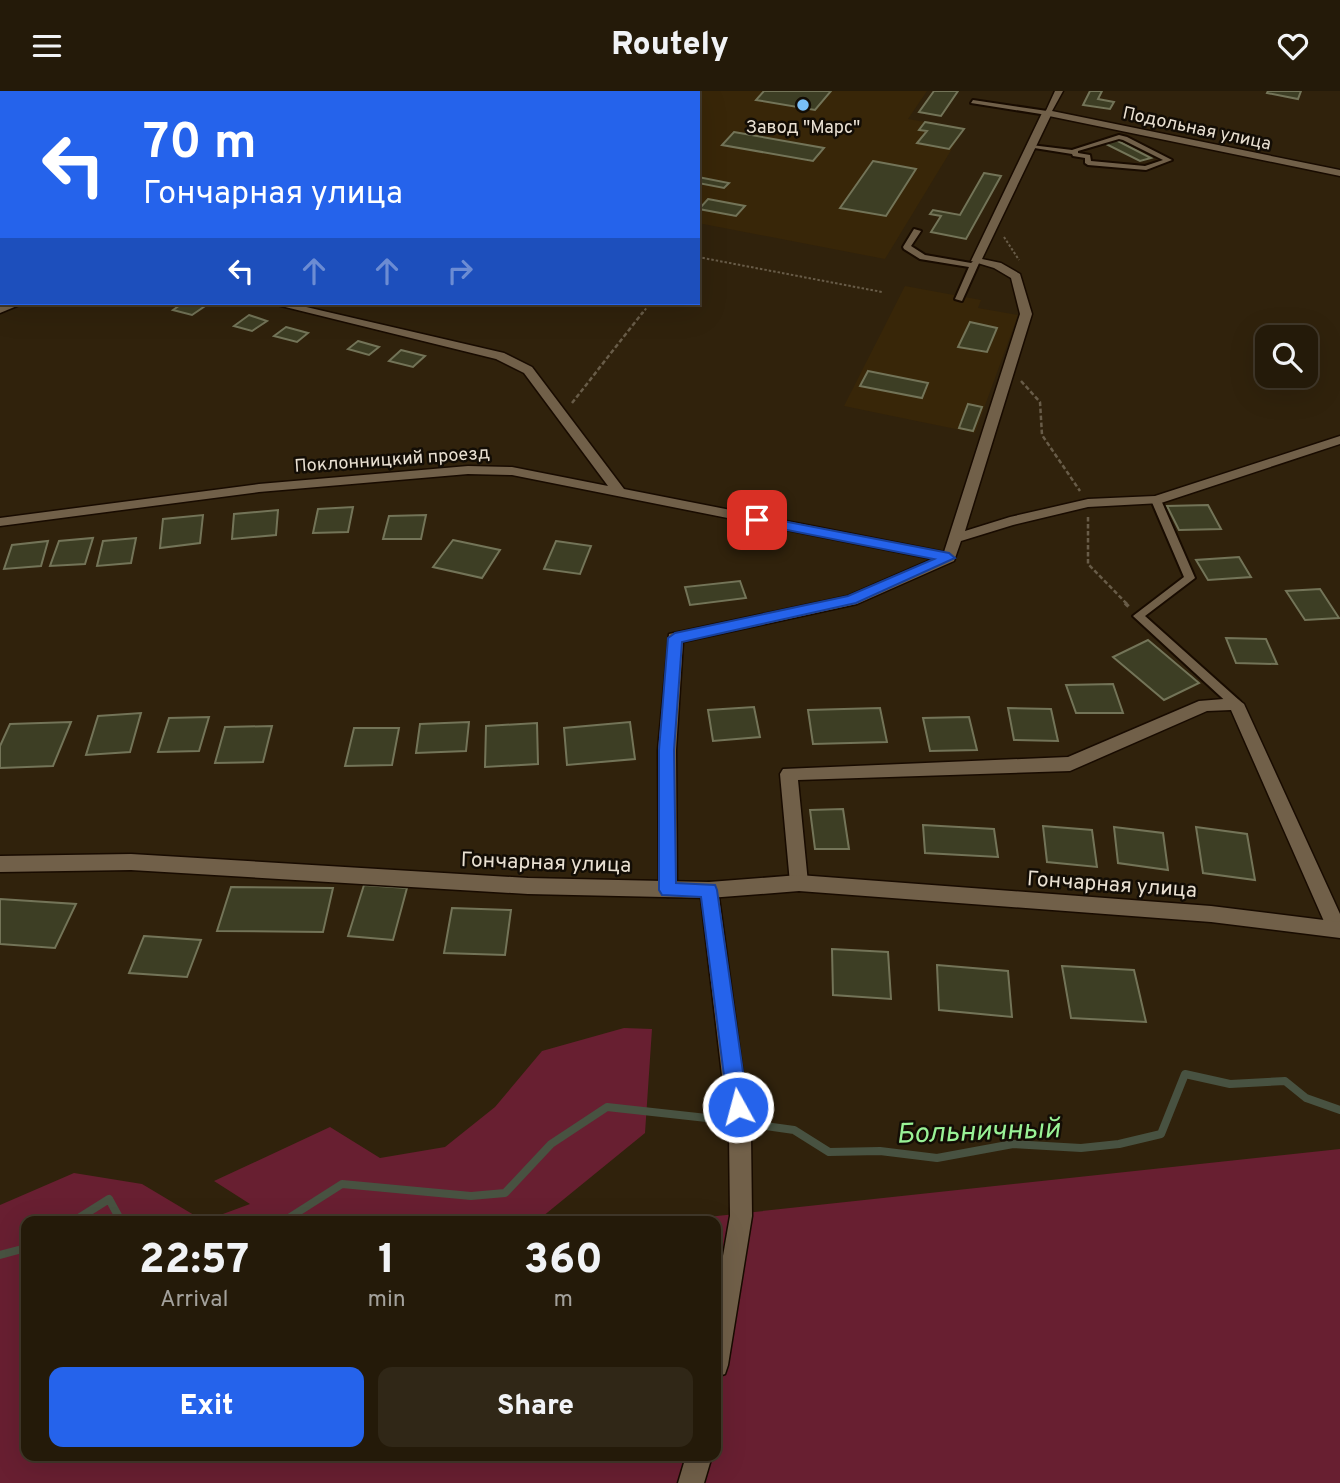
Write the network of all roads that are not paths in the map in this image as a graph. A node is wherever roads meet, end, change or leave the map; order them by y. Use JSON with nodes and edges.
{"nodes":[{"id":1,"x":1059,"y":91,"type":"edge"},
{"id":2,"x":973,"y":102,"type":"dead end"},
{"id":3,"x":1047,"y":113,"type":"junction"},
{"id":4,"x":1129,"y":135,"type":"junction"},
{"id":5,"x":1031,"y":147,"type":"junction"},
{"id":6,"x":1075,"y":152,"type":"junction"},
{"id":7,"x":1340,"y":173,"type":"edge"},
{"id":8,"x":917,"y":231,"type":"dead end"},
{"id":9,"x":976,"y":264,"type":"junction"},
{"id":10,"x":959,"y":299,"type":"dead end"},
{"id":11,"x":283,"y":305,"type":"edge"},
{"id":12,"x":1340,"y":440,"type":"edge"},
{"id":13,"x":620,"y":493,"type":"junction"},
{"id":14,"x":1156,"y":500,"type":"junction"},
{"id":15,"x":0,"y":522,"type":"edge"},
{"id":16,"x":957,"y":538,"type":"junction"},
{"id":17,"x":949,"y":558,"type":"junction"},
{"id":18,"x":1236,"y":704,"type":"junction"},
{"id":19,"x":0,"y":864,"type":"edge"},
{"id":20,"x":799,"y":883,"type":"junction"},
{"id":21,"x":668,"y":890,"type":"junction"},
{"id":22,"x":709,"y":890,"type":"junction"},
{"id":23,"x":1338,"y":930,"type":"edge"},
{"id":24,"x":721,"y":1335,"type":"edge"},
{"id":25,"x":698,"y":1461,"type":"edge"},
{"id":26,"x":691,"y":1483,"type":"edge"}],
"edges":[{"from":1,"to":3,"type":"street"},
{"from":2,"to":3,"type":"lane"},
{"from":3,"to":4,"type":"street","name":"Подольная улица"},
{"from":3,"to":5,"type":"street"},
{"from":4,"to":6,"type":"lane"},
{"from":4,"to":6,"type":"lane"},
{"from":4,"to":7,"type":"street","name":"Подольная улица"},
{"from":5,"to":6,"type":"lane"},
{"from":5,"to":9,"type":"street"},
{"from":8,"to":9,"type":"lane"},
{"from":9,"to":10,"type":"lane"},
{"from":9,"to":16,"type":"street"},
{"from":11,"to":13,"type":"street"},
{"from":12,"to":14,"type":"street"},
{"from":13,"to":15,"type":"street","name":"Поклонницкий проезд"},
{"from":13,"to":17,"type":"street","name":"Поклонницкий проезд"},
{"from":14,"to":16,"type":"street"},
{"from":14,"to":18,"type":"lane"},
{"from":16,"to":17,"type":"street"},
{"from":17,"to":21,"type":"street"},
{"from":18,"to":20,"type":"street"},
{"from":18,"to":23,"type":"street"},
{"from":19,"to":21,"type":"street","name":"Гончарная улица"},
{"from":20,"to":22,"type":"street","name":"Гончарная улица"},
{"from":20,"to":23,"type":"street","name":"Гончарная улица"},
{"from":21,"to":22,"type":"street","name":"Гончарная улица"},
{"from":22,"to":24,"type":"street"},
{"from":25,"to":26,"type":"street"}]}
